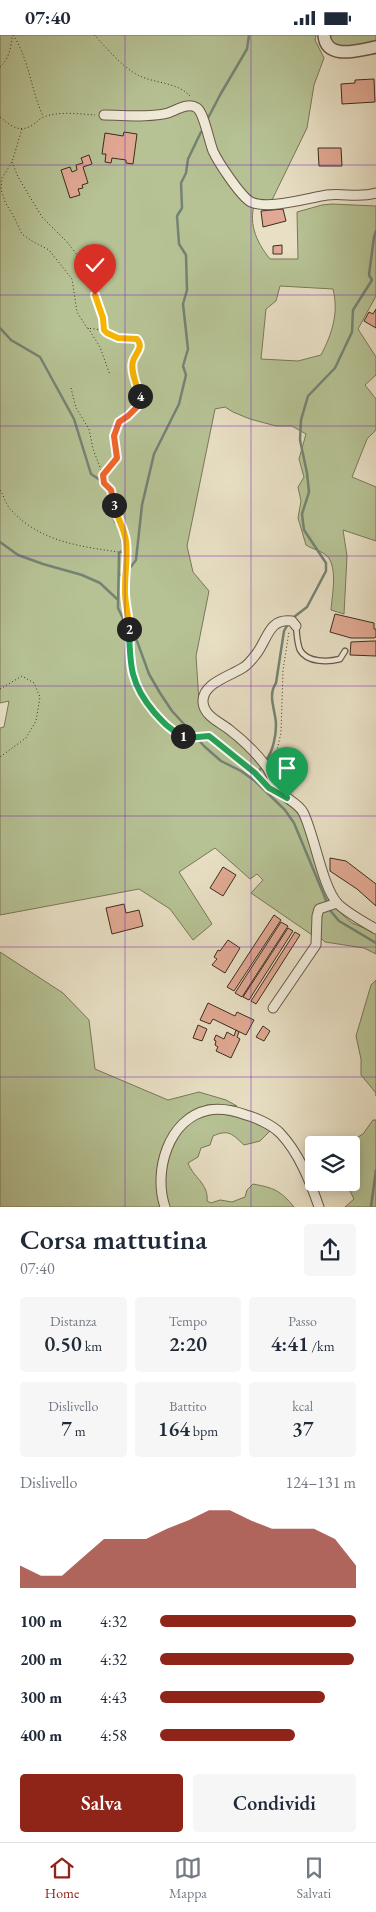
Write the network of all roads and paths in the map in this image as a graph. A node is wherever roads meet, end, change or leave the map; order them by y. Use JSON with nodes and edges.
{"nodes":[{"id":1,"x":13,"y":35,"type":"edge"},
{"id":2,"x":94,"y":35,"type":"edge"},
{"id":3,"x":324,"y":35,"type":"edge"},
{"id":4,"x":376,"y":47,"type":"edge"},
{"id":5,"x":0,"y":67,"type":"edge"},
{"id":6,"x":193,"y":106,"type":"junction"},
{"id":7,"x":104,"y":115,"type":"joint"},
{"id":8,"x":0,"y":117,"type":"edge"},
{"id":9,"x":43,"y":117,"type":"junction"},
{"id":10,"x":22,"y":129,"type":"junction"},
{"id":11,"x":12,"y":162,"type":"junction"},
{"id":12,"x":376,"y":193,"type":"edge"},
{"id":13,"x":87,"y":328,"type":"junction"},
{"id":14,"x":104,"y":330,"type":"junction"},
{"id":15,"x":110,"y":375,"type":"dead end"},
{"id":16,"x":70,"y":388,"type":"dead end"},
{"id":17,"x":103,"y":475,"type":"junction"},
{"id":18,"x":0,"y":490,"type":"edge"},
{"id":19,"x":126,"y":553,"type":"junction"},
{"id":20,"x":295,"y":625,"type":"junction"},
{"id":21,"x":345,"y":651,"type":"dead end"},
{"id":22,"x":0,"y":689,"type":"edge"},
{"id":23,"x":0,"y":757,"type":"edge"},
{"id":24,"x":271,"y":774,"type":"junction"},
{"id":25,"x":263,"y":781,"type":"dead end"},
{"id":26,"x":337,"y":903,"type":"junction"},
{"id":27,"x":376,"y":929,"type":"edge"},
{"id":28,"x":273,"y":1008,"type":"dead end"},
{"id":29,"x":166,"y":1207,"type":"edge"},
{"id":30,"x":319,"y":1207,"type":"edge"}],
"edges":[{"from":1,"to":5,"type":"path"},
{"from":1,"to":9,"type":"path"},
{"from":2,"to":6,"type":"path"},
{"from":3,"to":4,"type":"street"},
{"from":6,"to":7,"type":"street"},
{"from":6,"to":12,"type":"street"},
{"from":7,"to":9,"type":"path"},
{"from":8,"to":10,"type":"path"},
{"from":9,"to":10,"type":"path"},
{"from":10,"to":11,"type":"path"},
{"from":11,"to":13,"type":"path"},
{"from":11,"to":14,"type":"path"},
{"from":13,"to":14,"type":"path"},
{"from":13,"to":15,"type":"path"},
{"from":14,"to":17,"type":"path"},
{"from":16,"to":17,"type":"path"},
{"from":17,"to":19,"type":"path"},
{"from":18,"to":19,"type":"path"},
{"from":19,"to":25,"type":"path"},
{"from":20,"to":21,"type":"lane"},
{"from":20,"to":24,"type":"path"},
{"from":20,"to":24,"type":"street"},
{"from":22,"to":23,"type":"path"},
{"from":24,"to":26,"type":"street"},
{"from":26,"to":27,"type":"street"},
{"from":26,"to":28,"type":"street"},
{"from":29,"to":30,"type":"street"}]}
